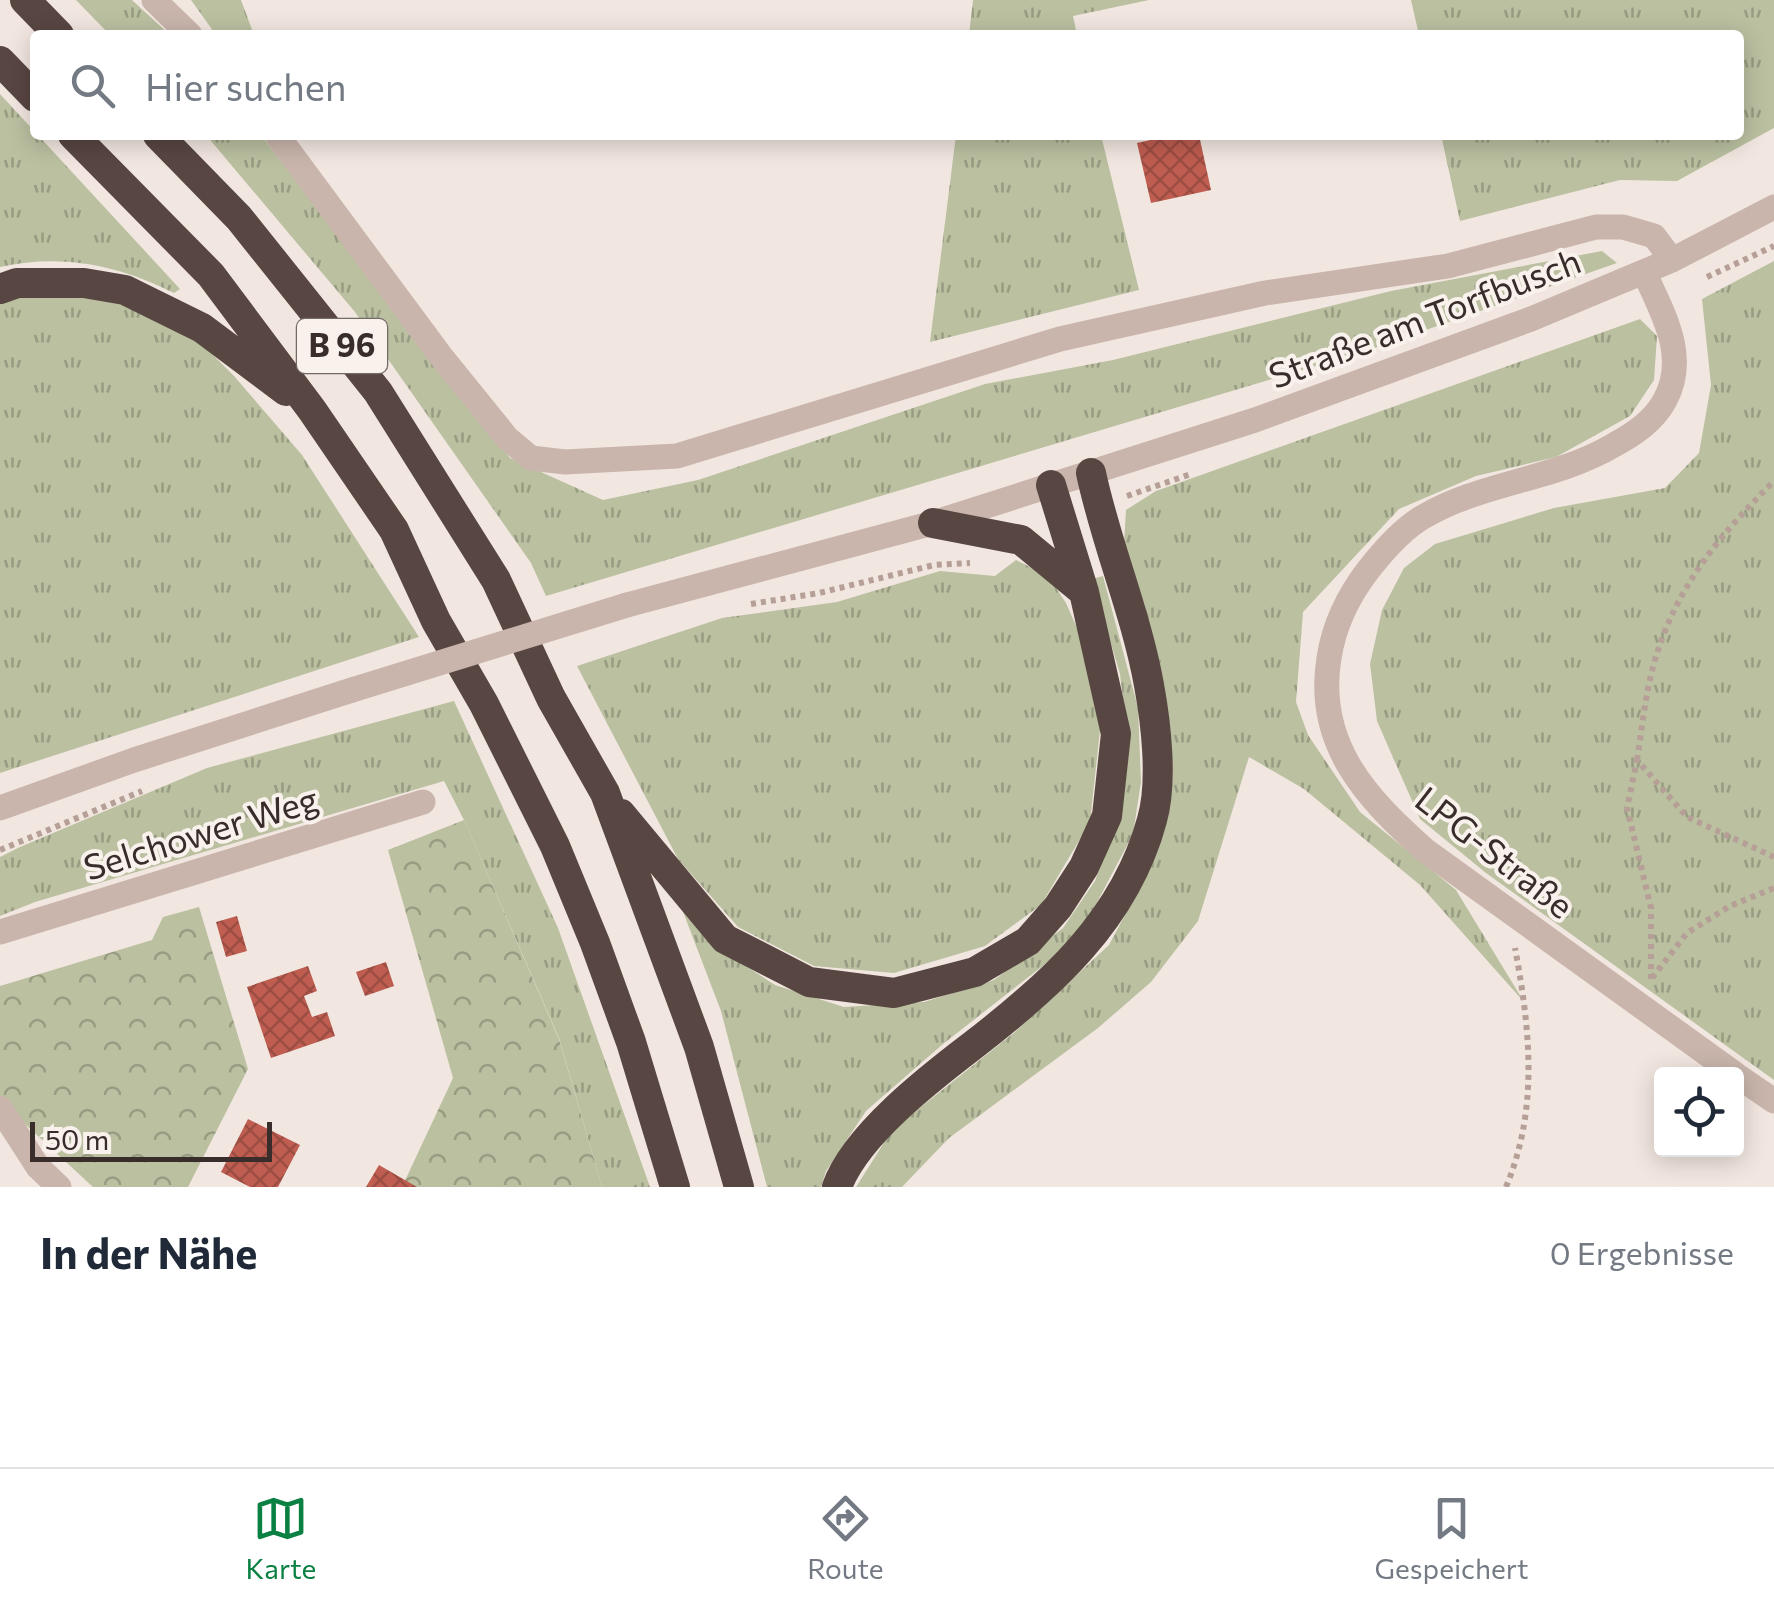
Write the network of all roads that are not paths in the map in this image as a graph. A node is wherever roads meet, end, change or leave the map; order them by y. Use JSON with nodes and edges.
{"nodes":[{"id":1,"x":25,"y":0,"type":"edge"},
{"id":2,"x":154,"y":0,"type":"edge"},
{"id":3,"x":54,"y":30,"type":"edge"},
{"id":4,"x":185,"y":30,"type":"edge"},
{"id":5,"x":0,"y":61,"type":"edge"},
{"id":6,"x":30,"y":91,"type":"edge"},
{"id":7,"x":78,"y":140,"type":"edge"},
{"id":8,"x":163,"y":140,"type":"edge"},
{"id":9,"x":281,"y":140,"type":"edge"},
{"id":10,"x":1774,"y":207,"type":"edge"},
{"id":11,"x":1672,"y":260,"type":"junction"},
{"id":12,"x":1644,"y":272,"type":"junction"},
{"id":13,"x":0,"y":288,"type":"edge"},
{"id":14,"x":312,"y":410,"type":"junction"},
{"id":15,"x":1091,"y":473,"type":"junction"},
{"id":16,"x":1050,"y":485,"type":"junction"},
{"id":17,"x":932,"y":523,"type":"junction"},
{"id":18,"x":1084,"y":592,"type":"junction"},
{"id":19,"x":605,"y":793,"type":"junction"},
{"id":20,"x":423,"y":802,"type":"dead end"},
{"id":21,"x":0,"y":808,"type":"edge"},
{"id":22,"x":0,"y":932,"type":"edge"},
{"id":23,"x":1725,"y":1067,"type":"edge"},
{"id":24,"x":1744,"y":1081,"type":"edge"},
{"id":25,"x":1774,"y":1102,"type":"edge"},
{"id":26,"x":0,"y":1108,"type":"edge"},
{"id":27,"x":59,"y":1187,"type":"edge"},
{"id":28,"x":676,"y":1187,"type":"edge"},
{"id":29,"x":739,"y":1187,"type":"edge"},
{"id":30,"x":837,"y":1187,"type":"edge"}],
"edges":[{"from":1,"to":3,"type":"highway"},
{"from":2,"to":4,"type":"street"},
{"from":5,"to":6,"type":"highway"},
{"from":7,"to":14,"type":"highway","number":"B 96"},
{"from":8,"to":19,"type":"highway","number":"B 96"},
{"from":9,"to":11,"type":"street"},
{"from":10,"to":11,"type":"street","name":"Straße am Torfbusch"},
{"from":11,"to":12,"type":"street","name":"Straße am Torfbusch"},
{"from":12,"to":15,"type":"street","name":"Straße am Torfbusch"},
{"from":12,"to":23,"type":"street","name":"LPG-Straße"},
{"from":13,"to":14,"type":"highway"},
{"from":14,"to":28,"type":"highway","number":"B 96"},
{"from":15,"to":16,"type":"street","name":"Straße am Torfbusch"},
{"from":15,"to":30,"type":"highway"},
{"from":16,"to":17,"type":"street","name":"Straße am Torfbusch"},
{"from":16,"to":18,"type":"highway"},
{"from":17,"to":18,"type":"highway"},
{"from":17,"to":21,"type":"street","name":"Straße am Torfbusch","bridge":true},
{"from":18,"to":19,"type":"highway"},
{"from":19,"to":29,"type":"highway","number":"B 96"},
{"from":20,"to":22,"type":"street","name":"Selchower Weg"},
{"from":24,"to":25,"type":"street","name":"LPG-Straße"},
{"from":26,"to":27,"type":"street"}]}
